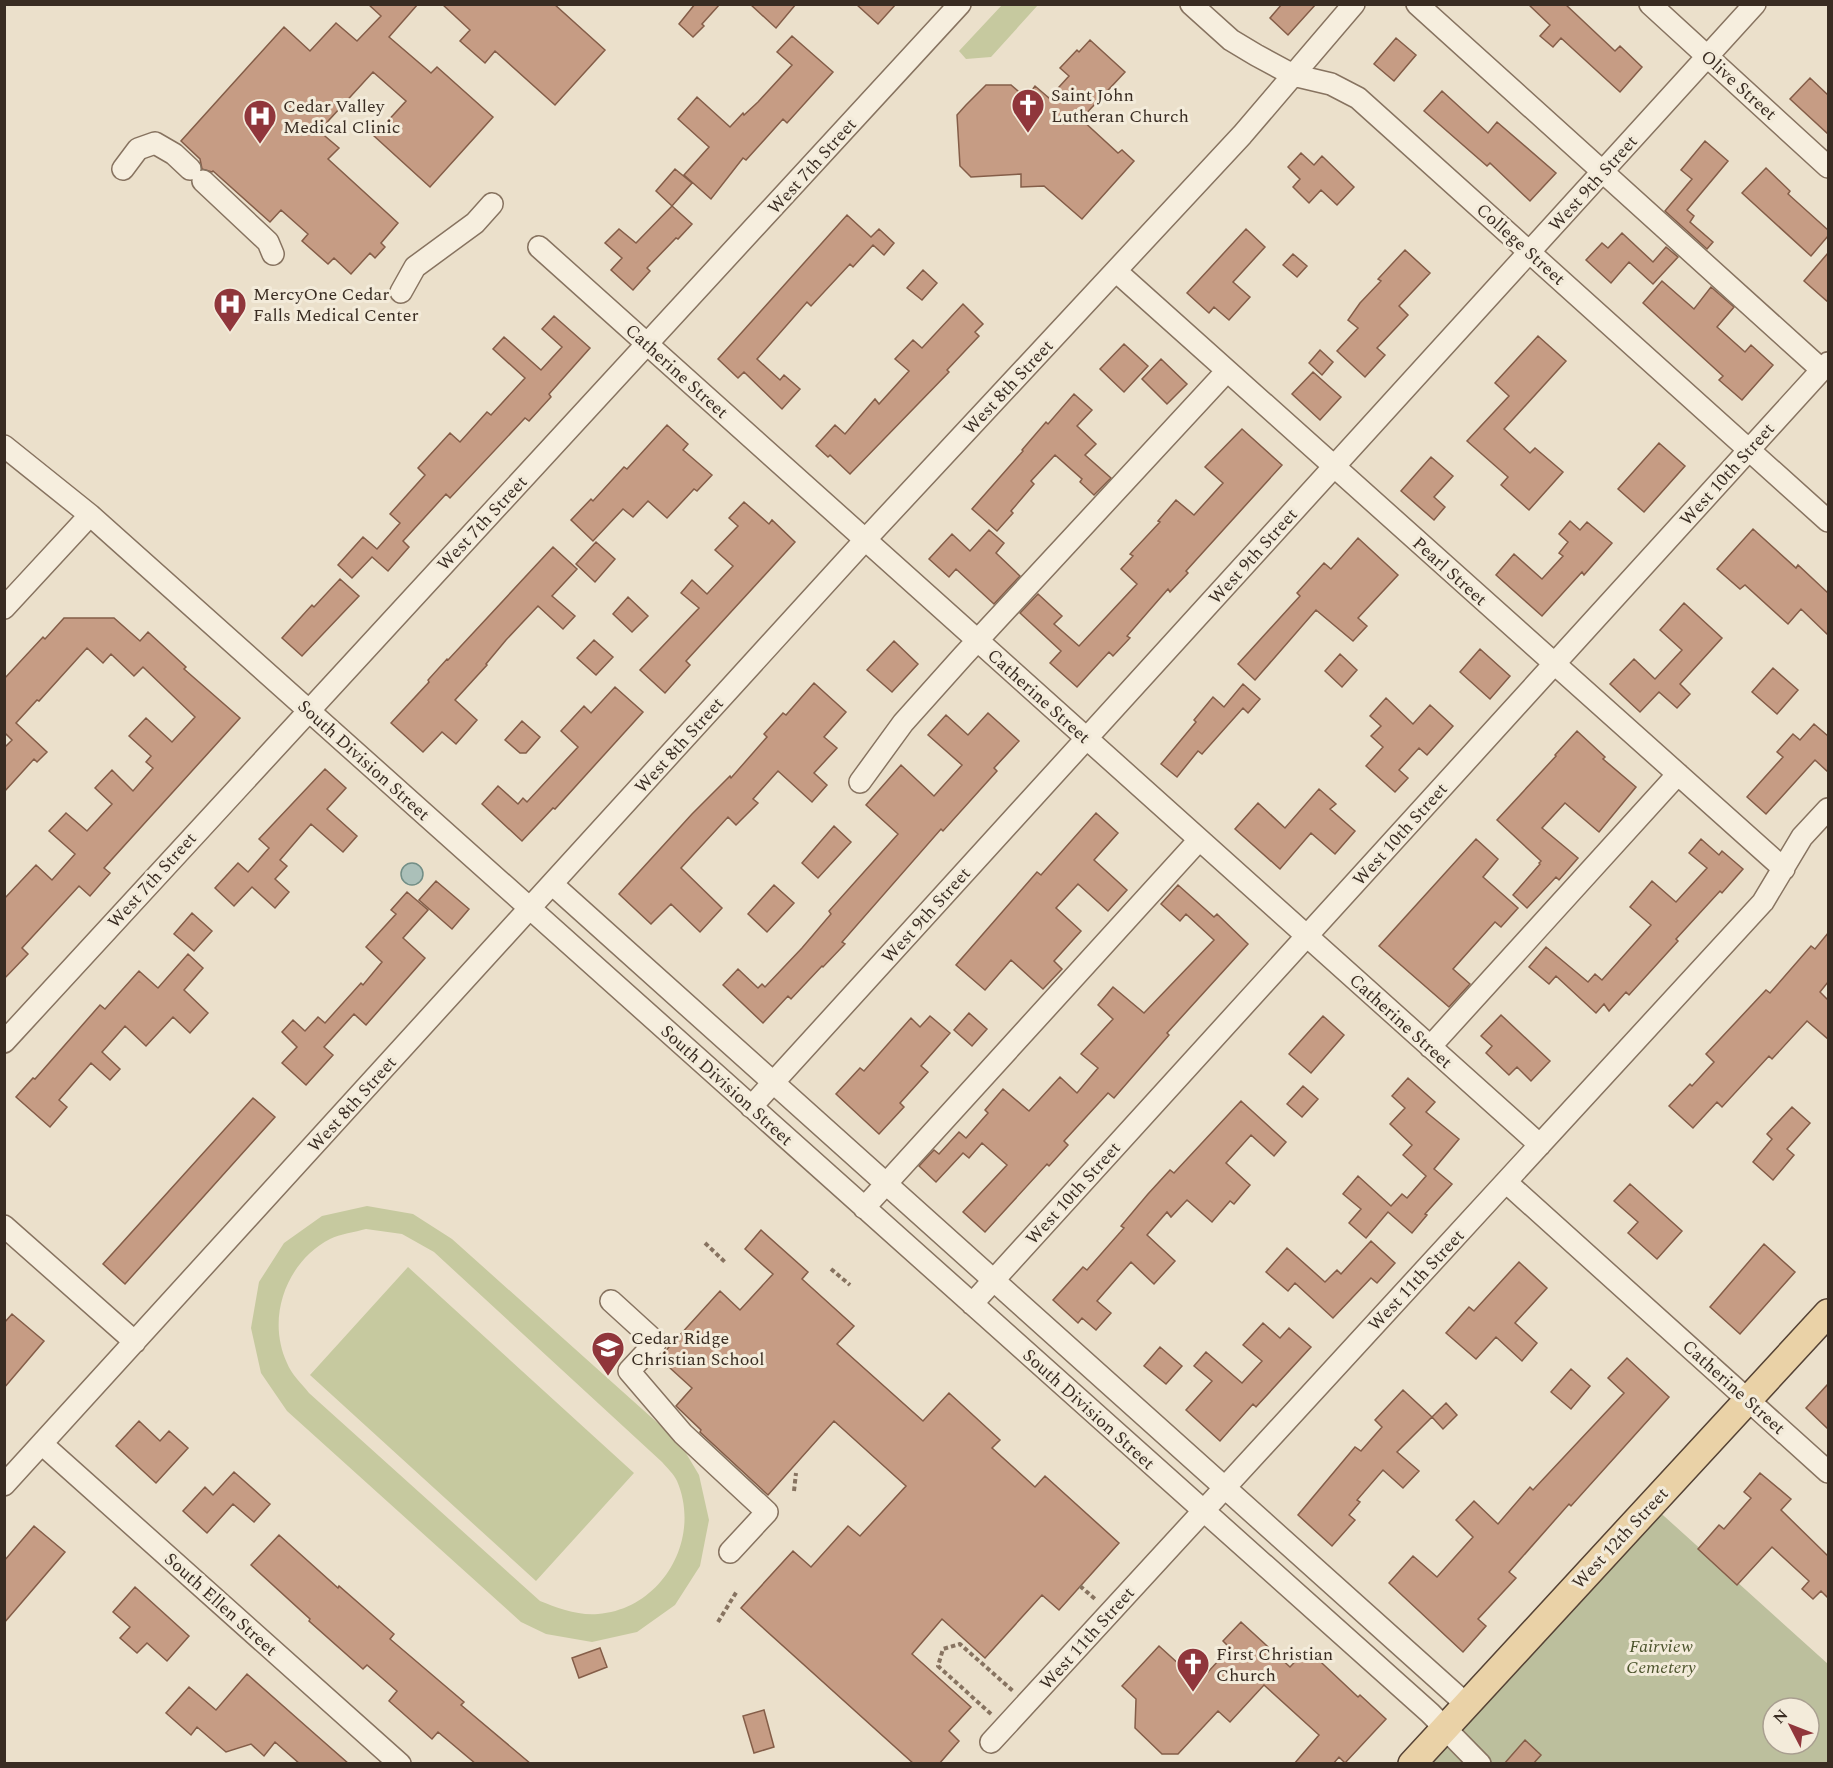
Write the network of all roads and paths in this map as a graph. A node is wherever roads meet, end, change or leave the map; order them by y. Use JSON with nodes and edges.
{"nodes":[{"id":1,"x":960,"y":4,"type":"edge"},
{"id":2,"x":1191,"y":4,"type":"edge"},
{"id":3,"x":1354,"y":4,"type":"edge"},
{"id":4,"x":1417,"y":4,"type":"edge"},
{"id":5,"x":1650,"y":4,"type":"edge"},
{"id":6,"x":1755,"y":4,"type":"edge"},
{"id":7,"x":1708,"y":57,"type":"junction"},
{"id":8,"x":1293,"y":75,"type":"junction"},
{"id":9,"x":1828,"y":166,"type":"edge"},
{"id":10,"x":123,"y":168,"type":"dead end"},
{"id":11,"x":1603,"y":172,"type":"junction"},
{"id":12,"x":492,"y":204,"type":"dead end"},
{"id":13,"x":538,"y":247,"type":"dead end"},
{"id":14,"x":1530,"y":252,"type":"junction"},
{"id":15,"x":273,"y":254,"type":"dead end"},
{"id":16,"x":1117,"y":272,"type":"junction"},
{"id":17,"x":401,"y":292,"type":"dead end"},
{"id":18,"x":648,"y":345,"type":"junction"},
{"id":19,"x":1825,"y":366,"type":"edge"},
{"id":20,"x":1226,"y":372,"type":"junction"},
{"id":21,"x":4,"y":446,"type":"edge"},
{"id":22,"x":1749,"y":450,"type":"junction"},
{"id":23,"x":1334,"y":467,"type":"junction"},
{"id":24,"x":90,"y":515,"type":"junction"},
{"id":25,"x":1828,"y":521,"type":"edge"},
{"id":26,"x":865,"y":540,"type":"junction"},
{"id":27,"x":4,"y":608,"type":"edge"},
{"id":28,"x":978,"y":640,"type":"junction"},
{"id":29,"x":1554,"y":664,"type":"junction"},
{"id":30,"x":308,"y":710,"type":"junction"},
{"id":31,"x":1087,"y":739,"type":"junction"},
{"id":32,"x":1678,"y":774,"type":"junction"},
{"id":33,"x":860,"y":782,"type":"dead end"},
{"id":34,"x":1828,"y":808,"type":"edge"},
{"id":35,"x":1200,"y":840,"type":"junction"},
{"id":36,"x":1784,"y":869,"type":"junction"},
{"id":37,"x":552,"y":884,"type":"junction"},
{"id":38,"x":530,"y":908,"type":"junction"},
{"id":39,"x":1307,"y":936,"type":"junction"},
{"id":40,"x":4,"y":1042,"type":"edge"},
{"id":41,"x":1430,"y":1047,"type":"junction"},
{"id":42,"x":774,"y":1083,"type":"junction"},
{"id":43,"x":752,"y":1107,"type":"junction"},
{"id":44,"x":1540,"y":1145,"type":"junction"},
{"id":45,"x":1506,"y":1182,"type":"junction"},
{"id":46,"x":886,"y":1184,"type":"junction"},
{"id":47,"x":864,"y":1208,"type":"junction"},
{"id":48,"x":4,"y":1226,"type":"edge"},
{"id":49,"x":705,"y":1243,"type":"dead end"},
{"id":50,"x":726,"y":1263,"type":"dead end"},
{"id":51,"x":831,"y":1269,"type":"dead end"},
{"id":52,"x":994,"y":1281,"type":"junction"},
{"id":53,"x":850,"y":1285,"type":"dead end"},
{"id":54,"x":611,"y":1301,"type":"dead end"},
{"id":55,"x":972,"y":1304,"type":"junction"},
{"id":56,"x":1828,"y":1313,"type":"edge"},
{"id":57,"x":135,"y":1342,"type":"junction"},
{"id":58,"x":1749,"y":1400,"type":"junction"},
{"id":59,"x":42,"y":1444,"type":"junction"},
{"id":60,"x":1828,"y":1472,"type":"edge"},
{"id":61,"x":796,"y":1473,"type":"dead end"},
{"id":62,"x":4,"y":1485,"type":"edge"},
{"id":63,"x":1224,"y":1487,"type":"junction"},
{"id":64,"x":794,"y":1491,"type":"dead end"},
{"id":65,"x":1203,"y":1511,"type":"junction"},
{"id":66,"x":730,"y":1552,"type":"dead end"},
{"id":67,"x":1080,"y":1586,"type":"dead end"},
{"id":68,"x":737,"y":1590,"type":"dead end"},
{"id":69,"x":1095,"y":1599,"type":"dead end"},
{"id":70,"x":718,"y":1622,"type":"dead end"},
{"id":71,"x":1013,"y":1691,"type":"dead end"},
{"id":72,"x":1466,"y":1704,"type":"junction"},
{"id":73,"x":991,"y":1715,"type":"dead end"},
{"id":74,"x":1445,"y":1727,"type":"junction"},
{"id":75,"x":991,"y":1742,"type":"dead end"},
{"id":76,"x":400,"y":1764,"type":"edge"},
{"id":77,"x":1412,"y":1764,"type":"edge"},
{"id":78,"x":1480,"y":1764,"type":"edge"}],
"edges":[{"from":1,"to":18,"type":"street","name":"West 7th Street"},
{"from":2,"to":8,"type":"street","name":"College Street"},
{"from":3,"to":8,"type":"street","name":"West 8th Street"},
{"from":4,"to":11,"type":"street"},
{"from":5,"to":7,"type":"street","name":"Olive Street"},
{"from":6,"to":7,"type":"street","name":"West 9th Street"},
{"from":7,"to":9,"type":"street","name":"Olive Street"},
{"from":7,"to":11,"type":"street","name":"West 9th Street"},
{"from":8,"to":14,"type":"street","name":"College Street"},
{"from":8,"to":16,"type":"street","name":"West 8th Street"},
{"from":10,"to":15,"type":"street"},
{"from":11,"to":14,"type":"street","name":"West 9th Street"},
{"from":11,"to":19,"type":"street"},
{"from":12,"to":17,"type":"street"},
{"from":13,"to":18,"type":"street","name":"Catherine Street"},
{"from":14,"to":22,"type":"street","name":"College Street"},
{"from":14,"to":23,"type":"street","name":"West 9th Street"},
{"from":16,"to":20,"type":"street","name":"Pearl Street"},
{"from":16,"to":26,"type":"street","name":"West 8th Street"},
{"from":18,"to":26,"type":"street","name":"Catherine Street"},
{"from":18,"to":30,"type":"street","name":"West 7th Street"},
{"from":19,"to":22,"type":"street","name":"West 10th Street"},
{"from":20,"to":23,"type":"street","name":"Pearl Street"},
{"from":20,"to":28,"type":"street"},
{"from":21,"to":24,"type":"street","name":"South Division Street"},
{"from":22,"to":25,"type":"street","name":"College Street"},
{"from":22,"to":29,"type":"street","name":"West 10th Street"},
{"from":23,"to":29,"type":"street","name":"Pearl Street"},
{"from":23,"to":31,"type":"street","name":"West 9th Street"},
{"from":24,"to":27,"type":"street"},
{"from":24,"to":30,"type":"street","name":"South Division Street"},
{"from":26,"to":28,"type":"street","name":"Catherine Street"},
{"from":26,"to":37,"type":"street","name":"West 8th Street"},
{"from":28,"to":31,"type":"street","name":"Catherine Street"},
{"from":28,"to":33,"type":"street"},
{"from":29,"to":32,"type":"street","name":"Pearl Street"},
{"from":29,"to":39,"type":"street","name":"West 10th Street"},
{"from":30,"to":38,"type":"street","name":"South Division Street"},
{"from":30,"to":40,"type":"street","name":"West 7th Street"},
{"from":31,"to":35,"type":"street","name":"Catherine Street"},
{"from":31,"to":42,"type":"street","name":"West 9th Street"},
{"from":32,"to":36,"type":"street","name":"Pearl Street"},
{"from":32,"to":41,"type":"street"},
{"from":34,"to":36,"type":"street","name":"West 11th Street"},
{"from":35,"to":39,"type":"street","name":"Catherine Street"},
{"from":35,"to":46,"type":"street"},
{"from":36,"to":44,"type":"street","name":"West 11th Street"},
{"from":37,"to":38,"type":"street","name":"West 8th Street"},
{"from":37,"to":42,"type":"street","name":"South Division Street"},
{"from":38,"to":43,"type":"street","name":"South Division Street"},
{"from":38,"to":57,"type":"street","name":"West 8th Street"},
{"from":39,"to":41,"type":"street","name":"Catherine Street"},
{"from":39,"to":52,"type":"street","name":"West 10th Street"},
{"from":41,"to":44,"type":"street","name":"Catherine Street"},
{"from":42,"to":43,"type":"street","name":"West 9th Street"},
{"from":42,"to":46,"type":"street","name":"South Division Street"},
{"from":43,"to":47,"type":"street","name":"South Division Street"},
{"from":44,"to":45,"type":"street","name":"West 11th Street"},
{"from":45,"to":58,"type":"street","name":"Catherine Street"},
{"from":45,"to":63,"type":"street","name":"West 11th Street"},
{"from":46,"to":47,"type":"street"},
{"from":46,"to":52,"type":"street","name":"South Division Street"},
{"from":47,"to":55,"type":"street","name":"South Division Street"},
{"from":48,"to":57,"type":"street"},
{"from":49,"to":50,"type":"path"},
{"from":51,"to":53,"type":"path"},
{"from":52,"to":55,"type":"street","name":"West 10th Street"},
{"from":52,"to":63,"type":"street","name":"South Division Street"},
{"from":54,"to":66,"type":"street"},
{"from":55,"to":65,"type":"street","name":"South Division Street"},
{"from":56,"to":58,"type":"main road","name":"West 12th Street"},
{"from":57,"to":59,"type":"street","name":"West 8th Street"},
{"from":58,"to":60,"type":"street","name":"Catherine Street"},
{"from":58,"to":72,"type":"main road","name":"West 12th Street"},
{"from":59,"to":62,"type":"street","name":"West 8th Street"},
{"from":59,"to":76,"type":"street","name":"South Ellen Street"},
{"from":61,"to":64,"type":"path"},
{"from":63,"to":65,"type":"street","name":"West 11th Street"},
{"from":63,"to":72,"type":"street","name":"South Division Street"},
{"from":65,"to":74,"type":"street","name":"South Division Street"},
{"from":65,"to":75,"type":"street","name":"West 11th Street"},
{"from":67,"to":69,"type":"path"},
{"from":68,"to":70,"type":"path"},
{"from":71,"to":73,"type":"path"},
{"from":72,"to":74,"type":"main road","name":"West 12th Street"},
{"from":74,"to":77,"type":"main road","name":"West 12th Street"},
{"from":74,"to":78,"type":"street","name":"South Division Street"}]}
